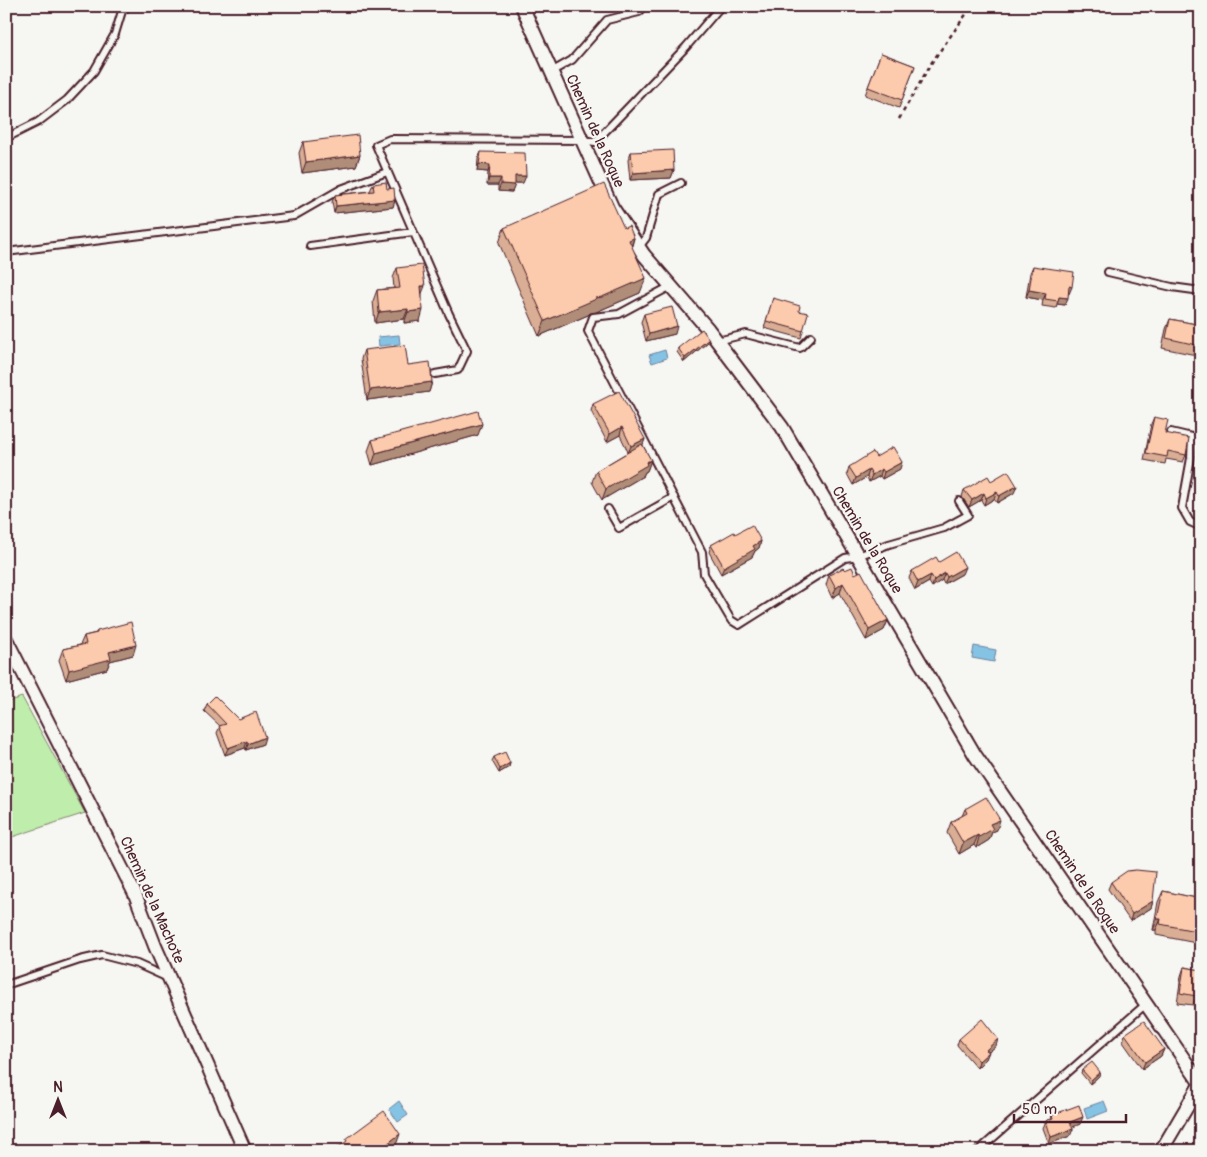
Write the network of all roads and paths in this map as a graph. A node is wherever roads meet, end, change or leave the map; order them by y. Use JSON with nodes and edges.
{"nodes":[{"id":1,"x":128,"y":6,"type":"edge"},
{"id":2,"x":522,"y":6,"type":"edge"},
{"id":3,"x":646,"y":6,"type":"edge"},
{"id":4,"x":721,"y":6,"type":"edge"},
{"id":5,"x":972,"y":6,"type":"edge"},
{"id":6,"x":551,"y":72,"type":"junction"},
{"id":7,"x":899,"y":119,"type":"dead end"},
{"id":8,"x":6,"y":138,"type":"edge"},
{"id":9,"x":582,"y":140,"type":"junction"},
{"id":10,"x":387,"y":172,"type":"junction"},
{"id":11,"x":681,"y":183,"type":"dead end"},
{"id":12,"x":413,"y":232,"type":"junction"},
{"id":13,"x":310,"y":246,"type":"dead end"},
{"id":14,"x":639,"y":247,"type":"junction"},
{"id":15,"x":6,"y":252,"type":"edge"},
{"id":16,"x":1108,"y":272,"type":"dead end"},
{"id":17,"x":671,"y":286,"type":"junction"},
{"id":18,"x":1201,"y":291,"type":"edge"},
{"id":19,"x":811,"y":338,"type":"dead end"},
{"id":20,"x":717,"y":341,"type":"junction"},
{"id":21,"x":435,"y":374,"type":"dead end"},
{"id":22,"x":1171,"y":432,"type":"edge"},
{"id":23,"x":674,"y":497,"type":"junction"},
{"id":24,"x":959,"y":501,"type":"dead end"},
{"id":25,"x":608,"y":509,"type":"dead end"},
{"id":26,"x":1201,"y":527,"type":"edge"},
{"id":27,"x":858,"y":556,"type":"junction"},
{"id":28,"x":6,"y":639,"type":"edge"},
{"id":29,"x":169,"y":978,"type":"junction"},
{"id":30,"x":6,"y":985,"type":"edge"},
{"id":31,"x":1146,"y":1004,"type":"junction"},
{"id":32,"x":1201,"y":1083,"type":"edge"},
{"id":33,"x":245,"y":1151,"type":"edge"},
{"id":34,"x":978,"y":1151,"type":"edge"},
{"id":35,"x":1161,"y":1151,"type":"edge"}],
"edges":[{"from":1,"to":8,"type":"lane"},
{"from":2,"to":6,"type":"street","name":"Chemin de la Roque"},
{"from":3,"to":6,"type":"lane"},
{"from":4,"to":9,"type":"lane"},
{"from":5,"to":7,"type":"path"},
{"from":6,"to":9,"type":"street","name":"Chemin de la Roque"},
{"from":9,"to":10,"type":"lane"},
{"from":9,"to":14,"type":"street","name":"Chemin de la Roque"},
{"from":10,"to":12,"type":"lane"},
{"from":10,"to":15,"type":"lane"},
{"from":11,"to":14,"type":"lane"},
{"from":12,"to":13,"type":"lane"},
{"from":12,"to":21,"type":"lane"},
{"from":14,"to":17,"type":"street","name":"Chemin de la Roque"},
{"from":16,"to":18,"type":"lane"},
{"from":17,"to":20,"type":"street","name":"Chemin de la Roque"},
{"from":17,"to":23,"type":"lane"},
{"from":19,"to":20,"type":"lane"},
{"from":20,"to":27,"type":"street","name":"Chemin de la Roque"},
{"from":22,"to":26,"type":"lane"},
{"from":23,"to":25,"type":"lane"},
{"from":23,"to":27,"type":"lane"},
{"from":24,"to":27,"type":"lane"},
{"from":27,"to":31,"type":"street","name":"Chemin de la Roque"},
{"from":28,"to":29,"type":"street","name":"Chemin de la Machote"},
{"from":29,"to":30,"type":"lane"},
{"from":29,"to":33,"type":"street","name":"Chemin de la Machote"},
{"from":31,"to":32,"type":"street","name":"Chemin de la Roque"},
{"from":31,"to":34,"type":"lane"},
{"from":32,"to":35,"type":"street"}]}
